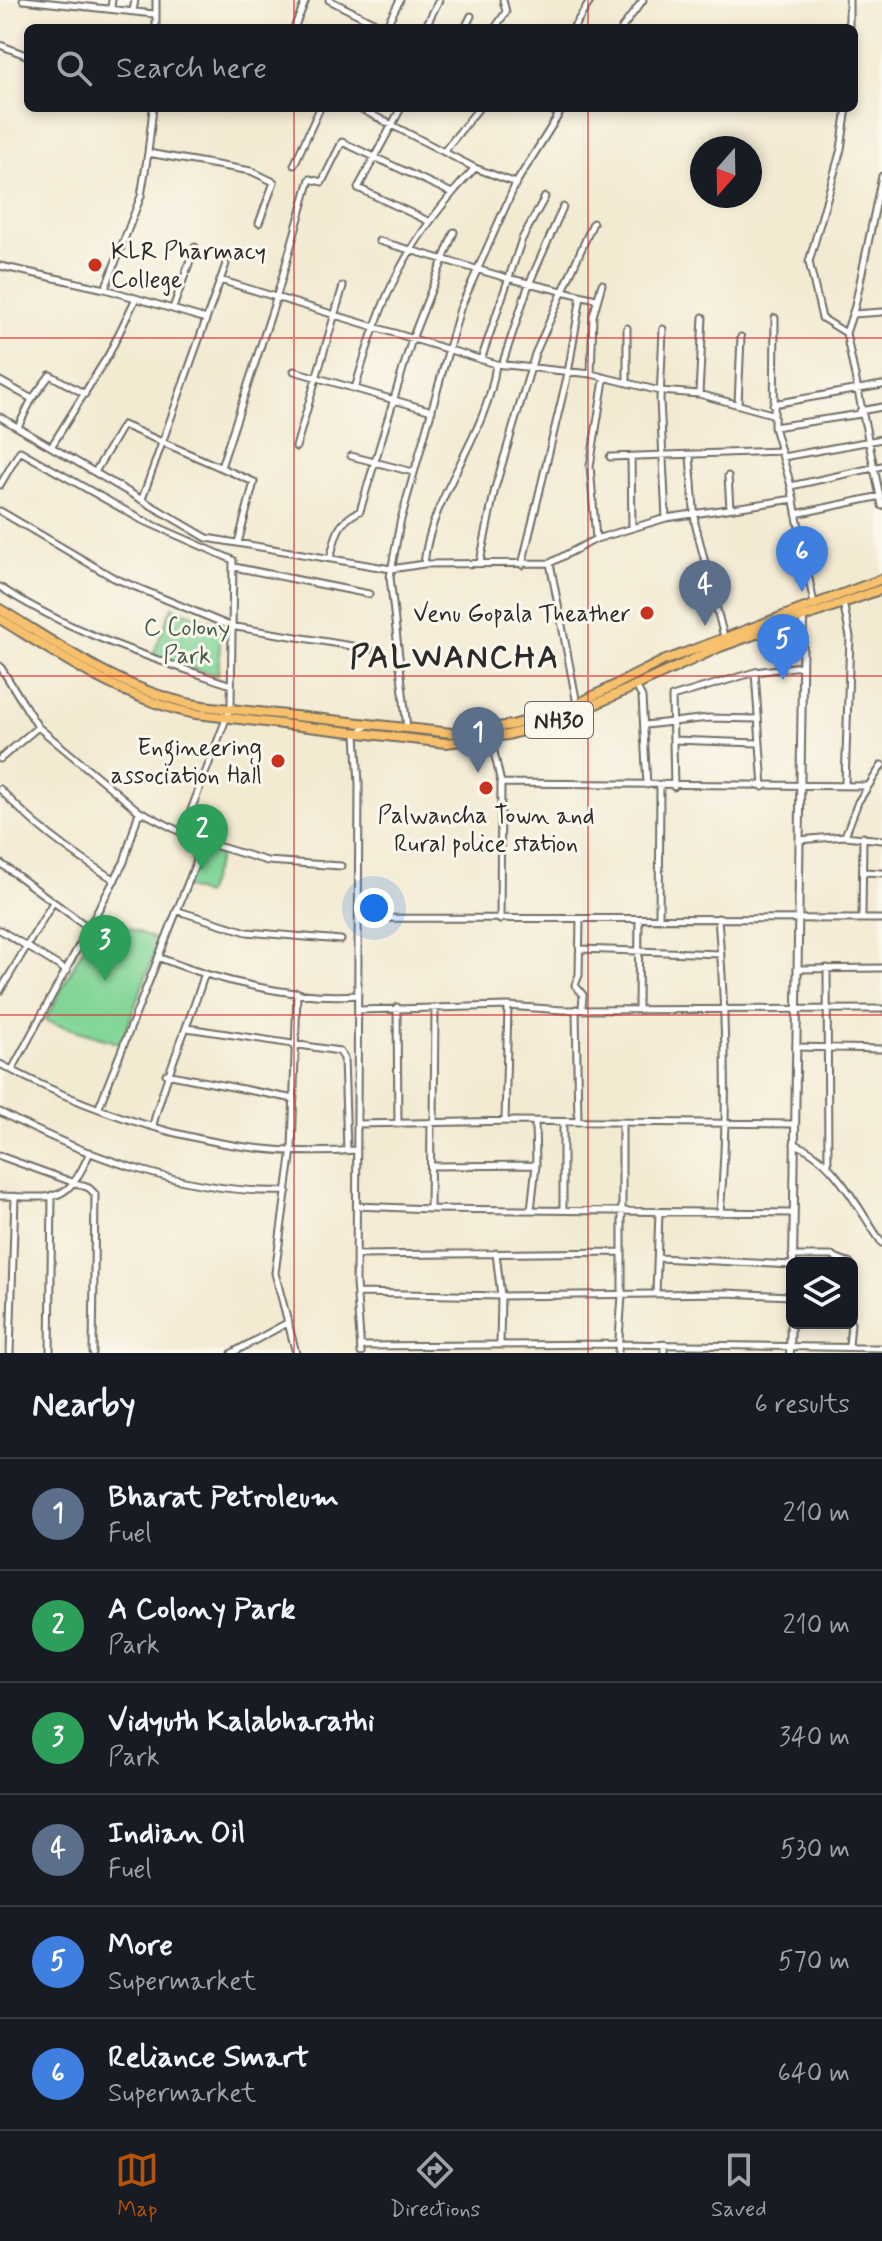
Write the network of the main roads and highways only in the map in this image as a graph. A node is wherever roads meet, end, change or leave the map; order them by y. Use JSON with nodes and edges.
{"nodes":[{"id":1,"x":882,"y":579,"type":"edge"},
{"id":2,"x":882,"y":589,"type":"edge"},
{"id":3,"x":0,"y":609,"type":"edge"},
{"id":4,"x":803,"y":613,"type":"junction"},
{"id":5,"x":0,"y":619,"type":"edge"}],
"edges":[{"from":1,"to":4,"type":"highway","number":"NH30"},
{"from":2,"to":4,"type":"highway","number":"NH30"},
{"from":3,"to":4,"type":"highway","number":"NH30"},
{"from":4,"to":5,"type":"highway","number":"NH30"}]}
